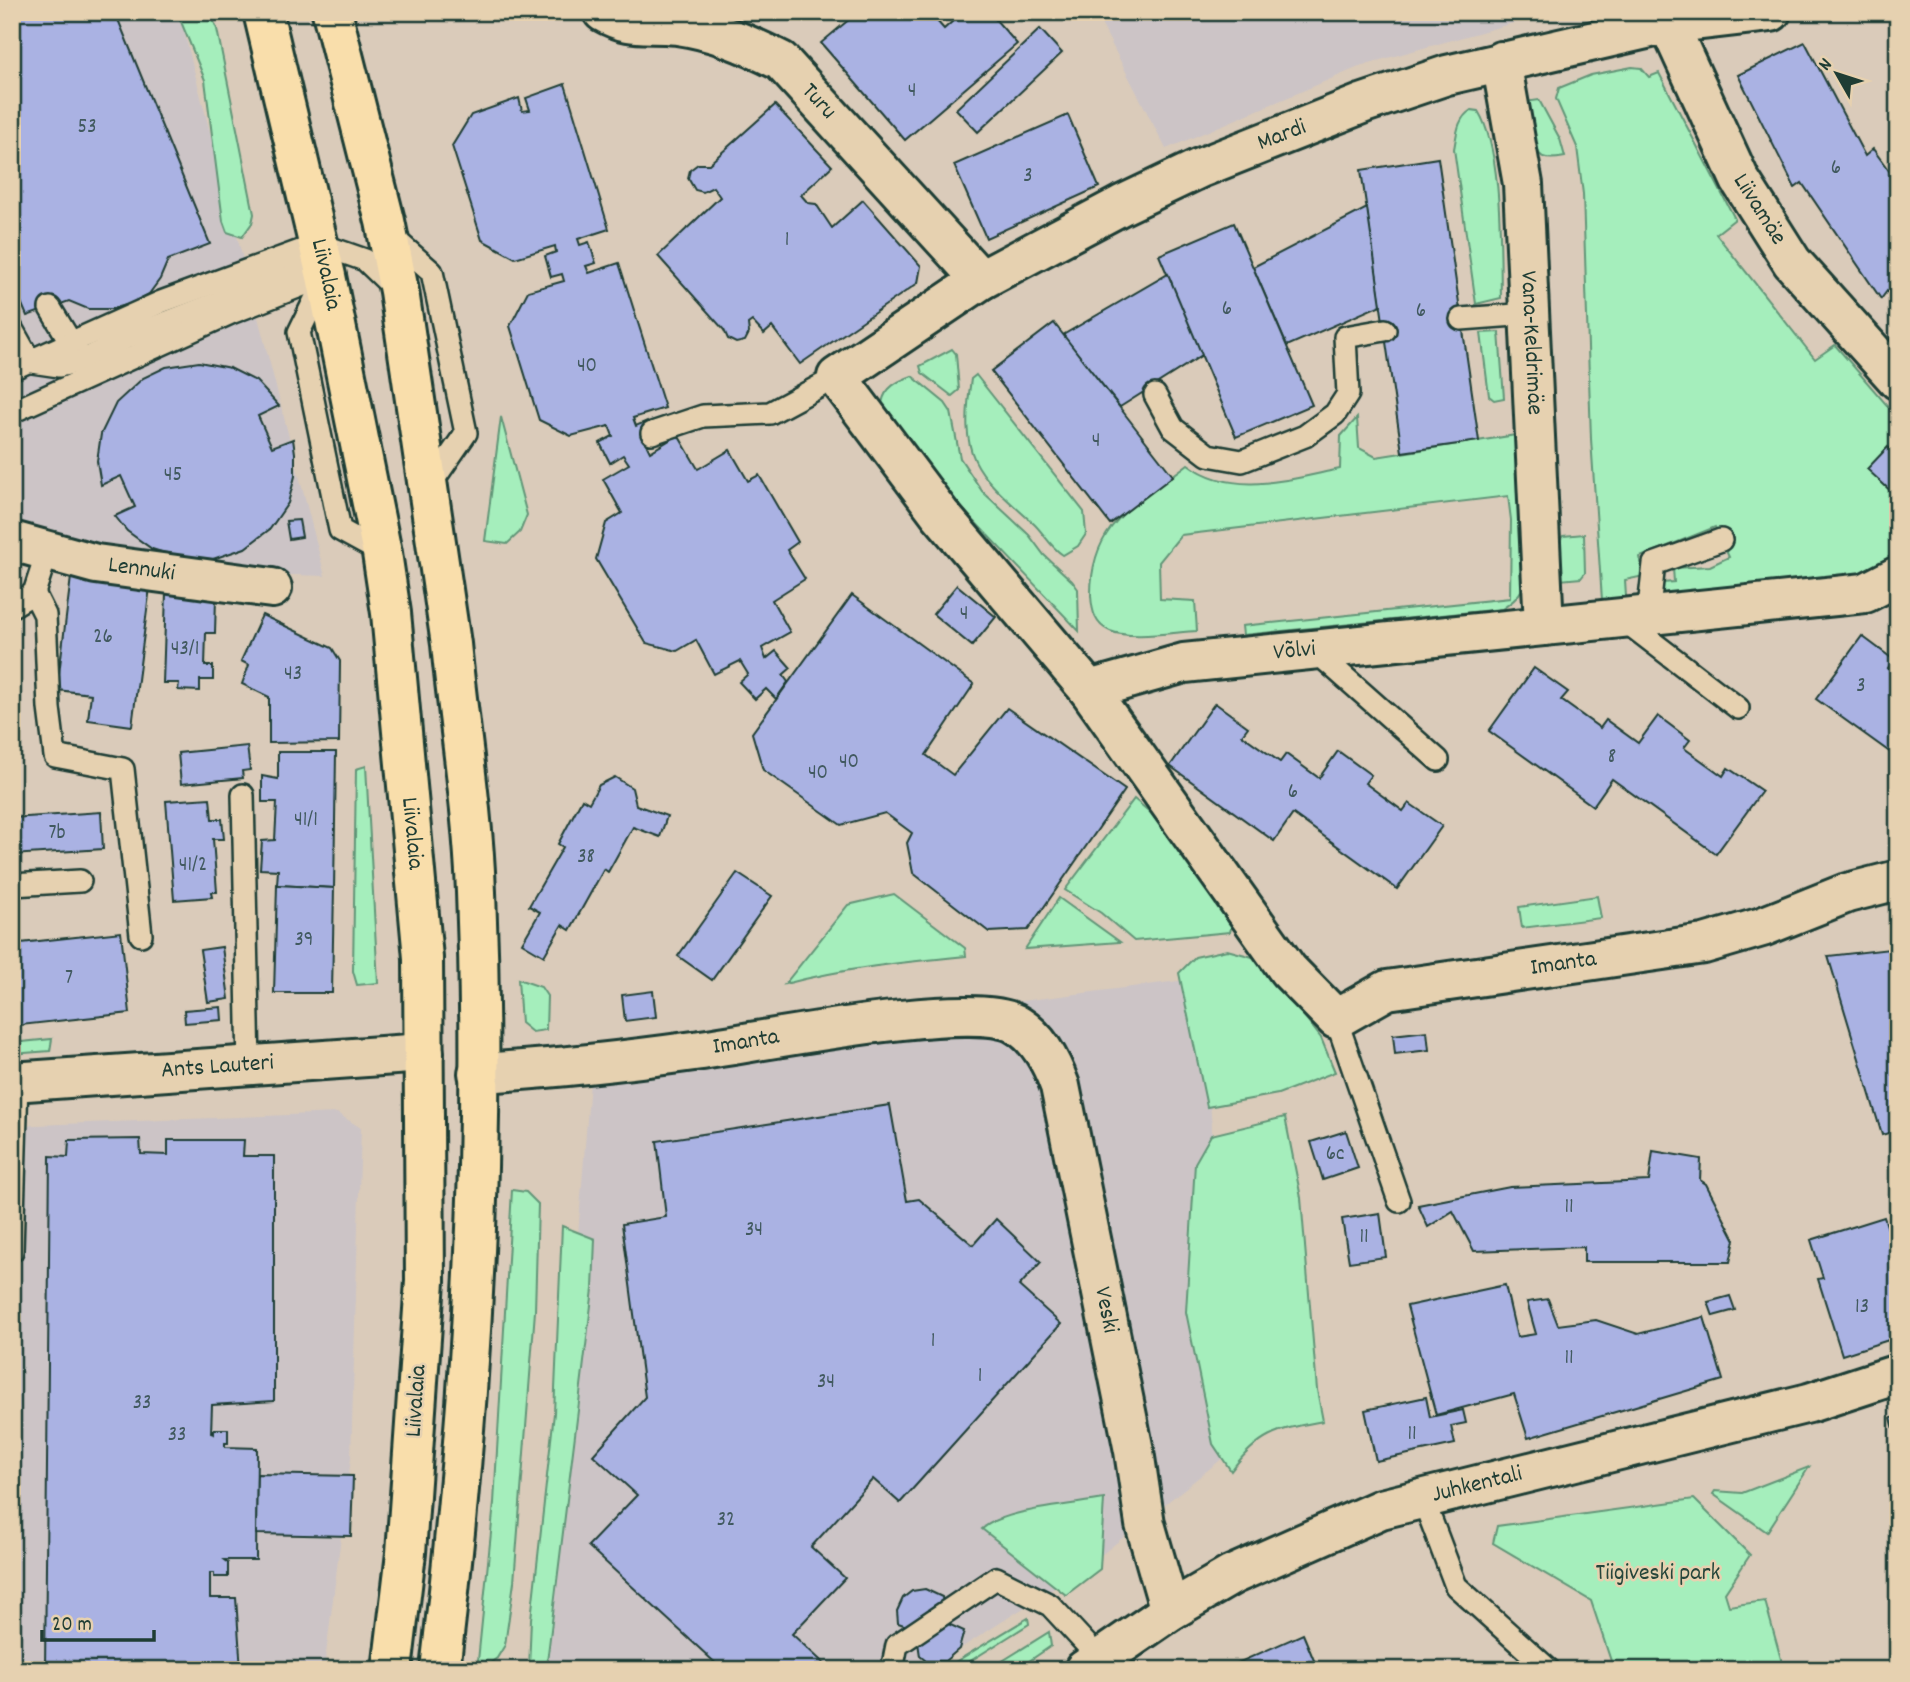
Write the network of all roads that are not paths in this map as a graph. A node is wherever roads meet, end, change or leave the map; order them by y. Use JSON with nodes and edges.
{"nodes":[{"id":1,"x":263,"y":12,"type":"edge"},
{"id":2,"x":332,"y":12,"type":"edge"},
{"id":3,"x":603,"y":12,"type":"edge"},
{"id":4,"x":1771,"y":12,"type":"edge"},
{"id":5,"x":1666,"y":18,"type":"edge"},
{"id":6,"x":1501,"y":61,"type":"junction"},
{"id":7,"x":387,"y":232,"type":"junction"},
{"id":8,"x":323,"y":261,"type":"junction"},
{"id":9,"x":981,"y":280,"type":"junction"},
{"id":10,"x":398,"y":291,"type":"junction"},
{"id":11,"x":50,"y":308,"type":"dead end"},
{"id":12,"x":1529,"y":314,"type":"junction"},
{"id":13,"x":1461,"y":319,"type":"dead end"},
{"id":14,"x":12,"y":329,"type":"edge"},
{"id":15,"x":1385,"y":330,"type":"dead end"},
{"id":16,"x":78,"y":353,"type":"junction"},
{"id":17,"x":21,"y":365,"type":"edge"},
{"id":18,"x":837,"y":377,"type":"junction"},
{"id":19,"x":1898,"y":380,"type":"edge"},
{"id":20,"x":1155,"y":395,"type":"dead end"},
{"id":21,"x":12,"y":412,"type":"edge"},
{"id":22,"x":652,"y":433,"type":"dead end"},
{"id":23,"x":430,"y":485,"type":"junction"},
{"id":24,"x":1721,"y":540,"type":"dead end"},
{"id":25,"x":30,"y":547,"type":"edge"},
{"id":26,"x":1898,"y":576,"type":"edge"},
{"id":27,"x":272,"y":588,"type":"dead end"},
{"id":28,"x":34,"y":593,"type":"junction"},
{"id":29,"x":12,"y":606,"type":"edge"},
{"id":30,"x":1634,"y":617,"type":"junction"},
{"id":31,"x":1544,"y":626,"type":"junction"},
{"id":32,"x":1314,"y":650,"type":"junction"},
{"id":33,"x":1089,"y":690,"type":"junction"},
{"id":34,"x":1738,"y":708,"type":"dead end"},
{"id":35,"x":1438,"y":760,"type":"dead end"},
{"id":36,"x":243,"y":795,"type":"dead end"},
{"id":37,"x":1898,"y":880,"type":"edge"},
{"id":38,"x":79,"y":881,"type":"dead end"},
{"id":39,"x":12,"y":885,"type":"edge"},
{"id":40,"x":141,"y":935,"type":"dead end"},
{"id":41,"x":1336,"y":1020,"type":"junction"},
{"id":42,"x":1013,"y":1023,"type":"joint"},
{"id":43,"x":424,"y":1053,"type":"junction"},
{"id":44,"x":249,"y":1066,"type":"junction"},
{"id":45,"x":14,"y":1081,"type":"edge"},
{"id":46,"x":478,"y":1091,"type":"junction"},
{"id":47,"x":1399,"y":1201,"type":"dead end"},
{"id":48,"x":12,"y":1251,"type":"edge"},
{"id":49,"x":1898,"y":1374,"type":"edge"},
{"id":50,"x":1423,"y":1499,"type":"junction"},
{"id":51,"x":1170,"y":1611,"type":"junction"},
{"id":52,"x":1092,"y":1664,"type":"edge"},
{"id":53,"x":392,"y":1670,"type":"edge"},
{"id":54,"x":440,"y":1670,"type":"edge"},
{"id":55,"x":892,"y":1670,"type":"edge"},
{"id":56,"x":1549,"y":1670,"type":"edge"}],
"edges":[{"from":1,"to":8,"type":"main road","name":"Liivalaia"},
{"from":2,"to":7,"type":"main road","name":"Liivalaia"},
{"from":3,"to":9,"type":"street","name":"Turu"},
{"from":4,"to":5,"type":"street","name":"Mardi"},
{"from":5,"to":6,"type":"street","name":"Mardi"},
{"from":5,"to":19,"type":"street","name":"Liivamäe"},
{"from":6,"to":9,"type":"street","name":"Mardi"},
{"from":6,"to":12,"type":"street","name":"Vana-Keldrimäe"},
{"from":7,"to":10,"type":"main road","name":"Liivalaia"},
{"from":7,"to":23,"type":"lane"},
{"from":8,"to":10,"type":"lane"},
{"from":8,"to":16,"type":"lane"},
{"from":8,"to":21,"type":"lane"},
{"from":8,"to":43,"type":"main road","name":"Liivalaia"},
{"from":9,"to":18,"type":"street","name":"Mardi"},
{"from":10,"to":23,"type":"main road","name":"Liivalaia"},
{"from":11,"to":16,"type":"lane"},
{"from":12,"to":13,"type":"lane"},
{"from":12,"to":31,"type":"street","name":"Vana-Keldrimäe"},
{"from":14,"to":17,"type":"lane"},
{"from":15,"to":20,"type":"lane"},
{"from":16,"to":17,"type":"lane"},
{"from":18,"to":22,"type":"lane"},
{"from":18,"to":33,"type":"street"},
{"from":23,"to":46,"type":"main road","name":"Liivalaia"},
{"from":24,"to":30,"type":"lane"},
{"from":25,"to":27,"type":"street","name":"Lennuki"},
{"from":25,"to":28,"type":"lane"},
{"from":26,"to":30,"type":"street","name":"Võlvi"},
{"from":28,"to":29,"type":"lane"},
{"from":28,"to":40,"type":"lane"},
{"from":30,"to":31,"type":"street","name":"Võlvi"},
{"from":30,"to":34,"type":"lane"},
{"from":31,"to":32,"type":"street","name":"Võlvi"},
{"from":32,"to":33,"type":"street","name":"Võlvi"},
{"from":32,"to":35,"type":"lane"},
{"from":33,"to":41,"type":"street"},
{"from":36,"to":44,"type":"lane"},
{"from":37,"to":41,"type":"street","name":"Imanta"},
{"from":38,"to":39,"type":"lane"},
{"from":41,"to":47,"type":"lane"},
{"from":42,"to":46,"type":"street","name":"Imanta"},
{"from":42,"to":51,"type":"street","name":"Veski"},
{"from":43,"to":44,"type":"street","name":"Ants Lauteri"},
{"from":43,"to":46,"type":"main road"},
{"from":43,"to":53,"type":"main road","name":"Liivalaia"},
{"from":44,"to":45,"type":"street","name":"Ants Lauteri"},
{"from":45,"to":48,"type":"lane"},
{"from":46,"to":54,"type":"main road","name":"Liivalaia"},
{"from":49,"to":50,"type":"street","name":"Juhkentali"},
{"from":50,"to":51,"type":"street","name":"Juhkentali"},
{"from":50,"to":56,"type":"lane"},
{"from":51,"to":52,"type":"street","name":"Juhkentali"},
{"from":52,"to":55,"type":"lane"}]}
